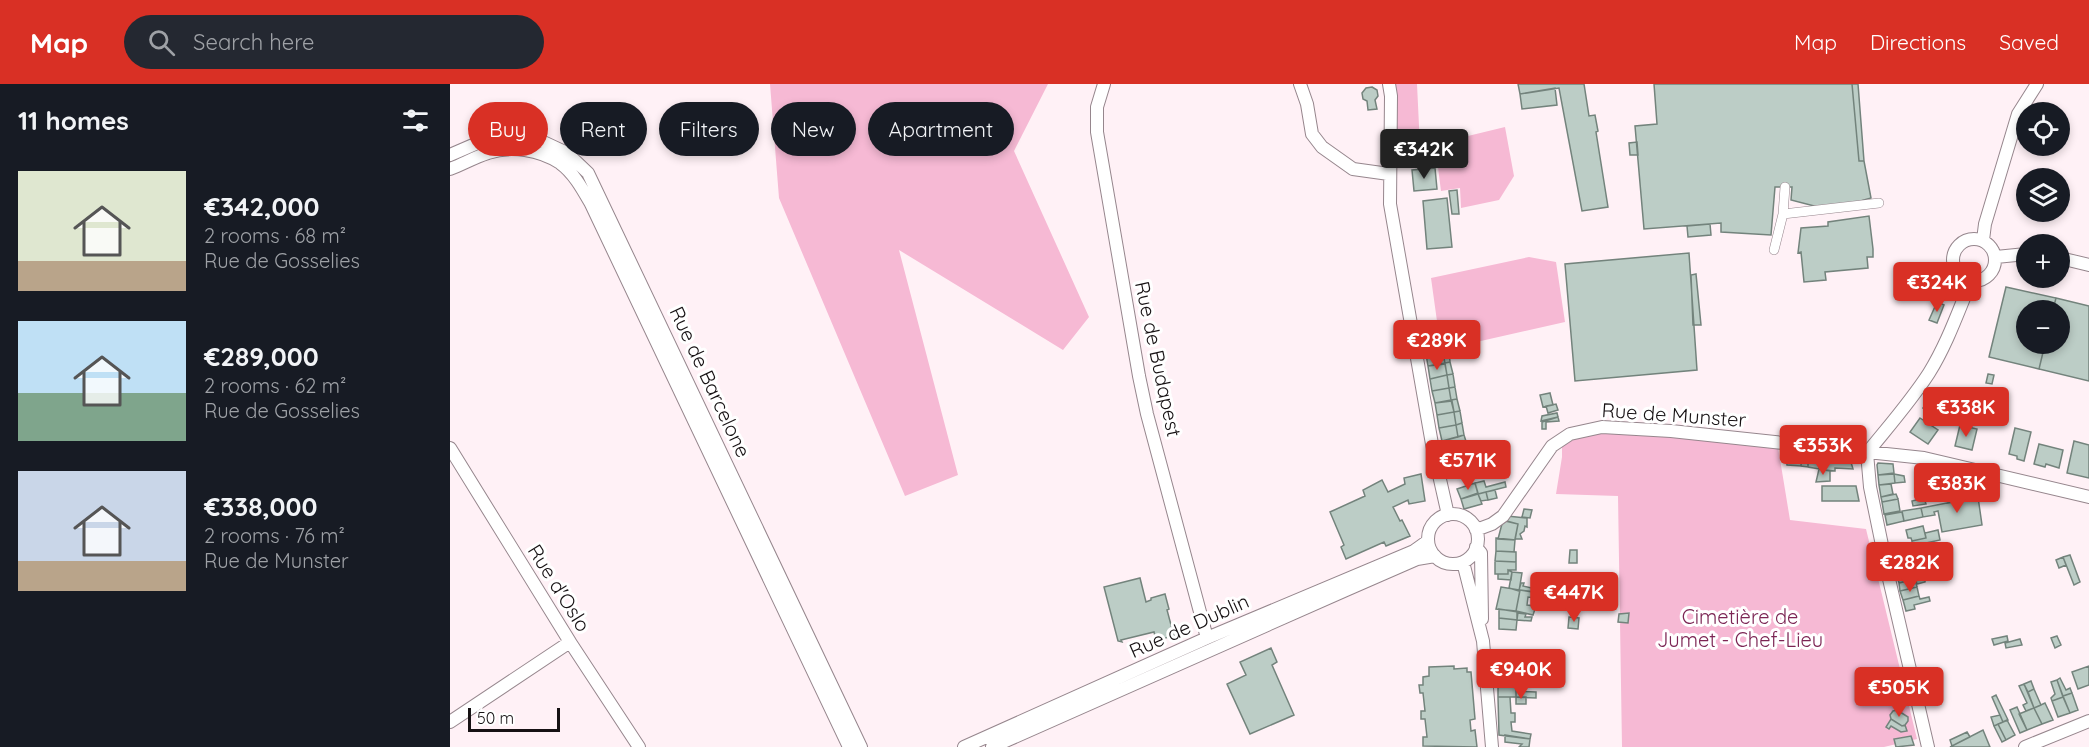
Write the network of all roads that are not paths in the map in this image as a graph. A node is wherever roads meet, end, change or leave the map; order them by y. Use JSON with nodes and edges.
{"nodes":[{"id":1,"x":1104,"y":84,"type":"edge"},
{"id":2,"x":1300,"y":84,"type":"edge"},
{"id":3,"x":1389,"y":84,"type":"edge"},
{"id":4,"x":2037,"y":84,"type":"edge"},
{"id":5,"x":450,"y":155,"type":"edge"},
{"id":6,"x":450,"y":169,"type":"edge"},
{"id":7,"x":1389,"y":174,"type":"junction"},
{"id":8,"x":1785,"y":187,"type":"dead end"},
{"id":9,"x":1879,"y":203,"type":"dead end"},
{"id":10,"x":1783,"y":214,"type":"junction"},
{"id":11,"x":1983,"y":240,"type":"junction"},
{"id":12,"x":1774,"y":250,"type":"dead end"},
{"id":13,"x":2016,"y":255,"type":"edge"},
{"id":14,"x":1996,"y":257,"type":"junction"},
{"id":15,"x":2070,"y":260,"type":"edge"},
{"id":16,"x":2089,"y":265,"type":"edge"},
{"id":17,"x":1971,"y":281,"type":"junction"},
{"id":18,"x":450,"y":448,"type":"edge"},
{"id":19,"x":1866,"y":453,"type":"junction"},
{"id":20,"x":2089,"y":497,"type":"edge"},
{"id":21,"x":1448,"y":515,"type":"junction"},
{"id":22,"x":1476,"y":530,"type":"junction"},
{"id":23,"x":1428,"y":541,"type":"junction"},
{"id":24,"x":1476,"y":547,"type":"junction"},
{"id":25,"x":1435,"y":556,"type":"junction"},
{"id":26,"x":1463,"y":562,"type":"junction"},
{"id":27,"x":1207,"y":638,"type":"junction"},
{"id":28,"x":1483,"y":641,"type":"junction"},
{"id":29,"x":570,"y":642,"type":"junction"},
{"id":30,"x":2089,"y":721,"type":"edge"},
{"id":31,"x":450,"y":722,"type":"edge"},
{"id":32,"x":639,"y":747,"type":"edge"},
{"id":33,"x":849,"y":747,"type":"edge"},
{"id":34,"x":861,"y":747,"type":"edge"},
{"id":35,"x":964,"y":747,"type":"edge"},
{"id":36,"x":992,"y":747,"type":"edge"},
{"id":37,"x":1492,"y":747,"type":"edge"},
{"id":38,"x":1928,"y":747,"type":"edge"},
{"id":39,"x":2025,"y":747,"type":"edge"}],
"edges":[{"from":1,"to":27,"type":"street","name":"Rue de Budapest"},
{"from":2,"to":7,"type":"street"},
{"from":3,"to":7,"type":"street"},
{"from":4,"to":11,"type":"street"},
{"from":5,"to":34,"type":"street","name":"Rue de Barcelone"},
{"from":6,"to":33,"type":"street","name":"Rue de Barcelone"},
{"from":7,"to":21,"type":"street"},
{"from":8,"to":10,"type":"street"},
{"from":9,"to":10,"type":"street"},
{"from":10,"to":12,"type":"street"},
{"from":11,"to":14,"type":"street"},
{"from":11,"to":17,"type":"street"},
{"from":13,"to":14,"type":"street"},
{"from":14,"to":17,"type":"street"},
{"from":15,"to":16,"type":"street"},
{"from":17,"to":19,"type":"street"},
{"from":18,"to":29,"type":"street","name":"Rue d'Oslo"},
{"from":19,"to":20,"type":"street","name":"Rue de Munster"},
{"from":19,"to":22,"type":"street","name":"Rue de Munster"},
{"from":19,"to":38,"type":"street"},
{"from":21,"to":22,"type":"street"},
{"from":21,"to":23,"type":"street"},
{"from":22,"to":24,"type":"street"},
{"from":23,"to":25,"type":"street"},
{"from":23,"to":27,"type":"street","name":"Rue de Dublin"},
{"from":24,"to":26,"type":"street"},
{"from":24,"to":28,"type":"street"},
{"from":25,"to":26,"type":"street"},
{"from":25,"to":36,"type":"street","name":"Rue de Dublin"},
{"from":26,"to":28,"type":"street"},
{"from":27,"to":35,"type":"street","name":"Rue de Dublin"},
{"from":28,"to":37,"type":"street"},
{"from":29,"to":31,"type":"street"},
{"from":29,"to":32,"type":"street","name":"Rue d'Oslo"},
{"from":30,"to":39,"type":"street"}]}
